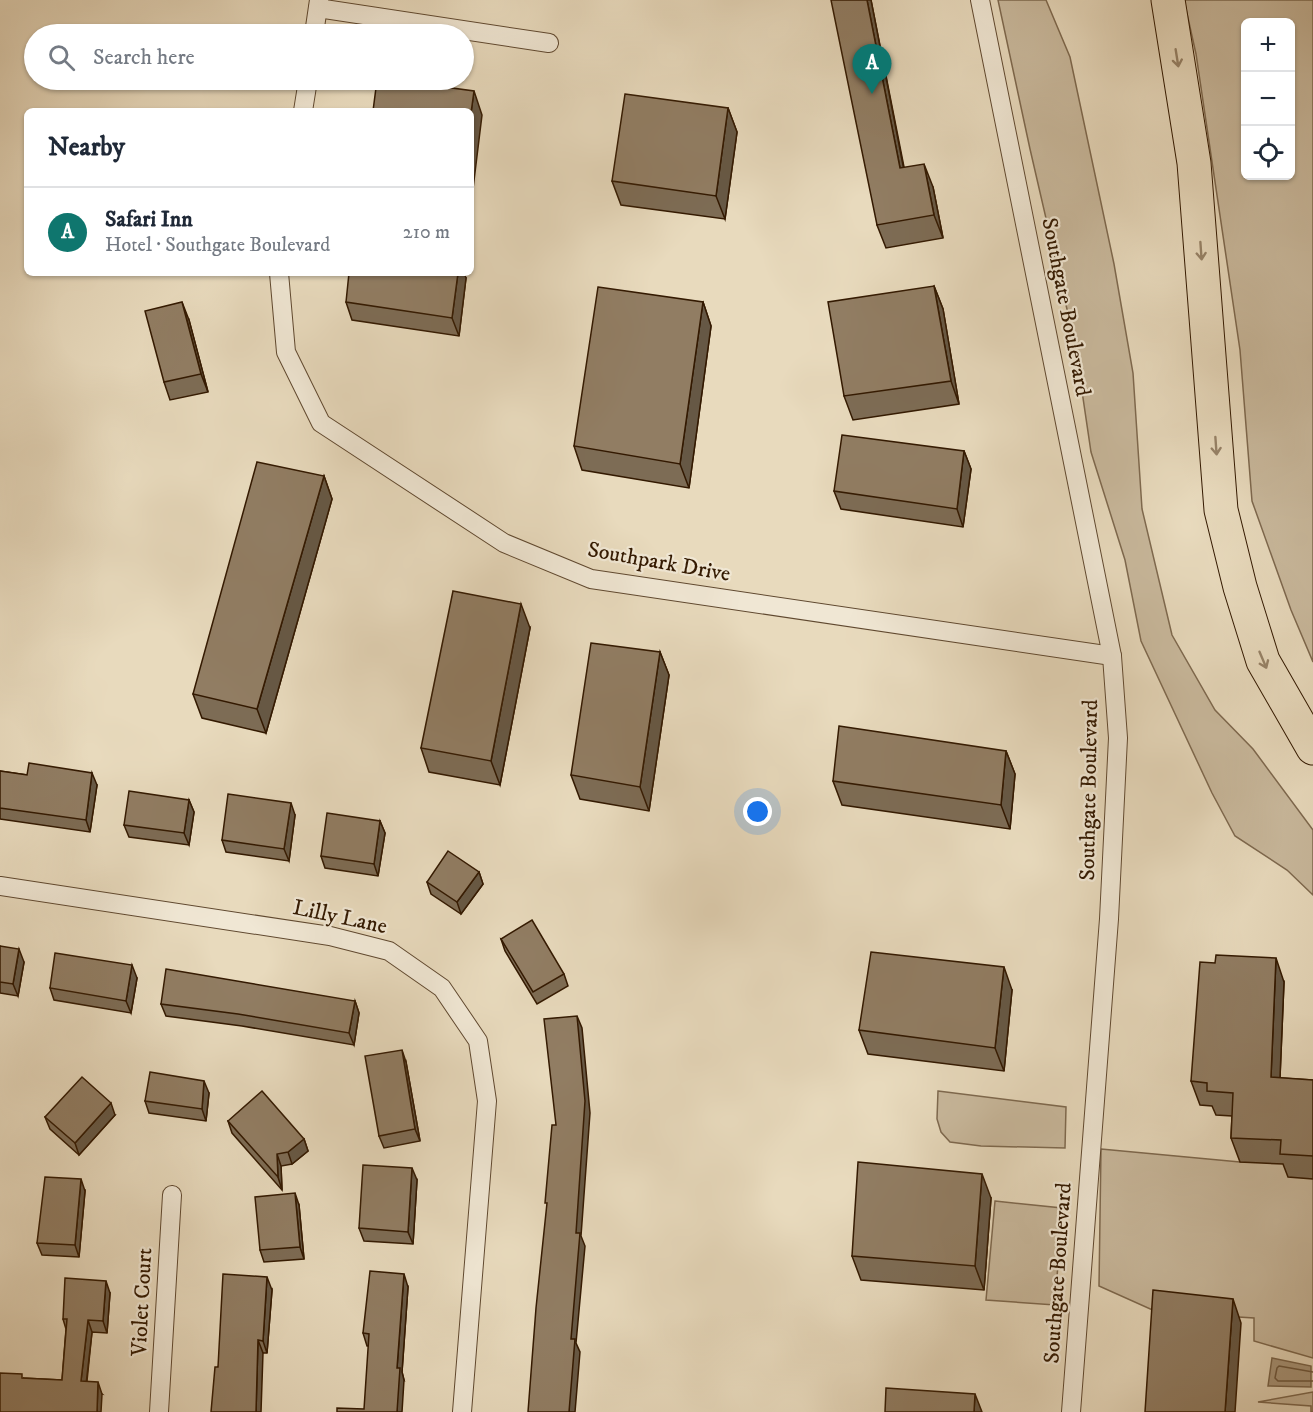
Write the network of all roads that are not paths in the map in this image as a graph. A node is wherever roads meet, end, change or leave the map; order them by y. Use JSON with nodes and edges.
{"nodes":[{"id":1,"x":980,"y":0,"type":"edge"},
{"id":2,"x":1168,"y":0,"type":"edge"},
{"id":3,"x":319,"y":4,"type":"edge"},
{"id":4,"x":316,"y":24,"type":"edge"},
{"id":5,"x":437,"y":24,"type":"edge"},
{"id":6,"x":474,"y":30,"type":"edge"},
{"id":7,"x":549,"y":43,"type":"dead end"},
{"id":8,"x":306,"y":90,"type":"edge"},
{"id":9,"x":303,"y":108,"type":"edge"},
{"id":10,"x":279,"y":276,"type":"edge"},
{"id":11,"x":1112,"y":656,"type":"junction"},
{"id":12,"x":1313,"y":748,"type":"edge"},
{"id":13,"x":0,"y":886,"type":"edge"},
{"id":14,"x":172,"y":1195,"type":"dead end"},
{"id":15,"x":159,"y":1412,"type":"edge"},
{"id":16,"x":462,"y":1412,"type":"edge"},
{"id":17,"x":1071,"y":1412,"type":"edge"}],
"edges":[{"from":1,"to":11,"type":"street","name":"Southgate Boulevard"},
{"from":2,"to":12,"type":"highway","one_way":true},
{"from":3,"to":4,"type":"street"},
{"from":3,"to":5,"type":"street"},
{"from":6,"to":7,"type":"street"},
{"from":8,"to":9,"type":"street"},
{"from":10,"to":11,"type":"street","name":"Southpark Drive"},
{"from":11,"to":17,"type":"street","name":"Southgate Boulevard"},
{"from":13,"to":16,"type":"street","name":"Lilly Lane"},
{"from":14,"to":15,"type":"street","name":"Violet Court"}]}
